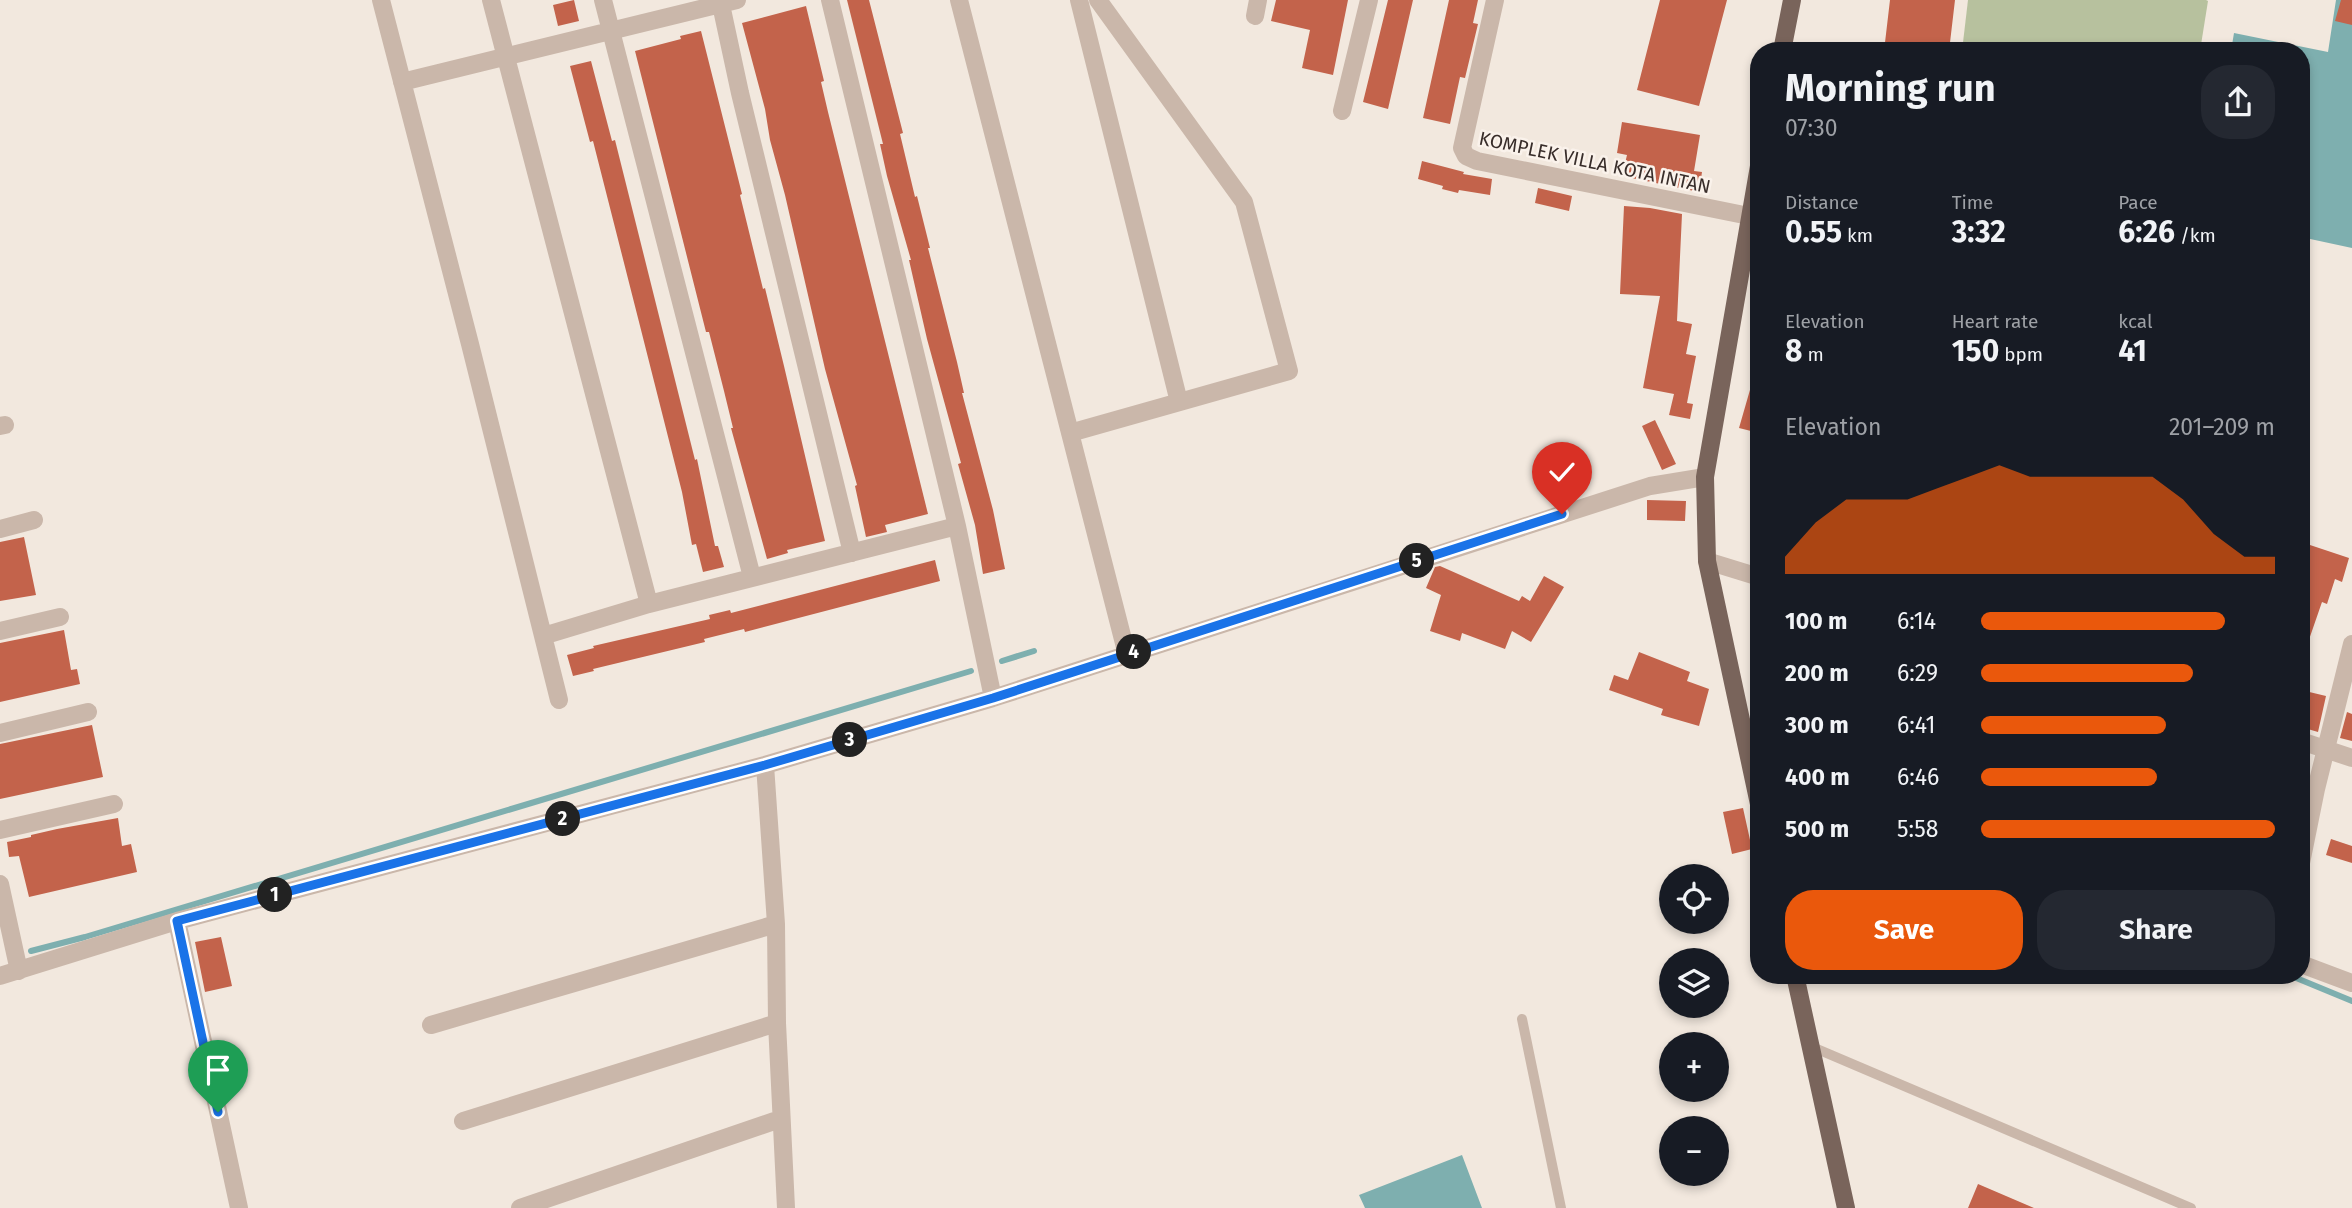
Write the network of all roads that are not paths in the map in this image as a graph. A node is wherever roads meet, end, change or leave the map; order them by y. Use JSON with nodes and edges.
{"nodes":[{"id":1,"x":381,"y":0,"type":"edge"},
{"id":2,"x":491,"y":0,"type":"edge"},
{"id":3,"x":603,"y":0,"type":"edge"},
{"id":4,"x":830,"y":0,"type":"edge"},
{"id":5,"x":959,"y":0,"type":"edge"},
{"id":6,"x":1079,"y":0,"type":"edge"},
{"id":7,"x":1098,"y":0,"type":"edge"},
{"id":8,"x":1369,"y":0,"type":"edge"},
{"id":9,"x":1494,"y":0,"type":"edge"},
{"id":10,"x":1791,"y":0,"type":"edge"},
{"id":11,"x":726,"y":1,"type":"edge"},
{"id":12,"x":611,"y":32,"type":"junction"},
{"id":13,"x":1784,"y":42,"type":"edge"},
{"id":14,"x":506,"y":56,"type":"junction"},
{"id":15,"x":402,"y":82,"type":"junction"},
{"id":16,"x":1342,"y":111,"type":"dead end"},
{"id":17,"x":1750,"y":211,"type":"edge"},
{"id":18,"x":1749,"y":216,"type":"junction"},
{"id":19,"x":1179,"y":402,"type":"junction"},
{"id":20,"x":1070,"y":433,"type":"junction"},
{"id":21,"x":1705,"y":477,"type":"junction"},
{"id":22,"x":34,"y":520,"type":"dead end"},
{"id":23,"x":957,"y":526,"type":"junction"},
{"id":24,"x":0,"y":529,"type":"edge"},
{"id":25,"x":852,"y":553,"type":"junction"},
{"id":26,"x":1707,"y":561,"type":"junction"},
{"id":27,"x":1750,"y":574,"type":"edge"},
{"id":28,"x":752,"y":577,"type":"junction"},
{"id":29,"x":649,"y":604,"type":"junction"},
{"id":30,"x":60,"y":617,"type":"dead end"},
{"id":31,"x":0,"y":631,"type":"edge"},
{"id":32,"x":544,"y":636,"type":"junction"},
{"id":33,"x":2352,"y":644,"type":"edge"},
{"id":34,"x":1127,"y":655,"type":"junction"},
{"id":35,"x":993,"y":698,"type":"junction"},
{"id":36,"x":559,"y":700,"type":"dead end"},
{"id":37,"x":88,"y":712,"type":"dead end"},
{"id":38,"x":0,"y":733,"type":"edge"},
{"id":39,"x":2310,"y":744,"type":"edge"},
{"id":40,"x":2326,"y":748,"type":"junction"},
{"id":41,"x":2352,"y":758,"type":"edge"},
{"id":42,"x":1750,"y":762,"type":"edge"},
{"id":43,"x":765,"y":765,"type":"junction"},
{"id":44,"x":114,"y":804,"type":"dead end"},
{"id":45,"x":2310,"y":822,"type":"edge"},
{"id":46,"x":0,"y":830,"type":"edge"},
{"id":47,"x":0,"y":884,"type":"edge"},
{"id":48,"x":177,"y":921,"type":"junction"},
{"id":49,"x":776,"y":924,"type":"junction"},
{"id":50,"x":2310,"y":968,"type":"edge"},
{"id":51,"x":19,"y":971,"type":"junction"},
{"id":52,"x":0,"y":976,"type":"edge"},
{"id":53,"x":1797,"y":984,"type":"edge"},
{"id":54,"x":2352,"y":984,"type":"edge"},
{"id":55,"x":1522,"y":1019,"type":"dead end"},
{"id":56,"x":777,"y":1023,"type":"junction"},
{"id":57,"x":431,"y":1026,"type":"dead end"},
{"id":58,"x":1810,"y":1045,"type":"junction"},
{"id":59,"x":780,"y":1119,"type":"junction"},
{"id":60,"x":463,"y":1121,"type":"dead end"},
{"id":61,"x":239,"y":1208,"type":"edge"},
{"id":62,"x":520,"y":1208,"type":"edge"},
{"id":63,"x":786,"y":1208,"type":"edge"},
{"id":64,"x":1561,"y":1208,"type":"edge"},
{"id":65,"x":1846,"y":1208,"type":"edge"},
{"id":66,"x":2191,"y":1208,"type":"edge"}],
"edges":[{"from":1,"to":15,"type":"street"},
{"from":2,"to":14,"type":"street"},
{"from":3,"to":12,"type":"street"},
{"from":4,"to":23,"type":"street"},
{"from":5,"to":20,"type":"street"},
{"from":6,"to":19,"type":"street"},
{"from":7,"to":19,"type":"street"},
{"from":8,"to":16,"type":"street"},
{"from":9,"to":18,"type":"street","name":"KOMPLEK VILLA KOTA INTAN"},
{"from":10,"to":13,"type":"main road"},
{"from":11,"to":12,"type":"street"},
{"from":11,"to":25,"type":"street"},
{"from":12,"to":14,"type":"street"},
{"from":12,"to":28,"type":"street"},
{"from":14,"to":15,"type":"street"},
{"from":14,"to":29,"type":"street"},
{"from":15,"to":32,"type":"street"},
{"from":17,"to":18,"type":"main road"},
{"from":18,"to":21,"type":"main road"},
{"from":19,"to":20,"type":"street"},
{"from":20,"to":34,"type":"street"},
{"from":21,"to":26,"type":"main road"},
{"from":21,"to":34,"type":"street"},
{"from":22,"to":24,"type":"street"},
{"from":23,"to":25,"type":"street"},
{"from":23,"to":35,"type":"street"},
{"from":25,"to":28,"type":"street"},
{"from":26,"to":27,"type":"street"},
{"from":26,"to":42,"type":"main road"},
{"from":28,"to":29,"type":"street"},
{"from":29,"to":32,"type":"street"},
{"from":30,"to":31,"type":"street"},
{"from":32,"to":36,"type":"street"},
{"from":33,"to":40,"type":"street"},
{"from":34,"to":35,"type":"street"},
{"from":35,"to":43,"type":"street"},
{"from":37,"to":38,"type":"street"},
{"from":39,"to":40,"type":"street"},
{"from":40,"to":41,"type":"street"},
{"from":40,"to":45,"type":"street"},
{"from":43,"to":48,"type":"street"},
{"from":43,"to":49,"type":"street"},
{"from":44,"to":46,"type":"street"},
{"from":47,"to":51,"type":"street"},
{"from":48,"to":51,"type":"street"},
{"from":48,"to":61,"type":"street"},
{"from":49,"to":56,"type":"street"},
{"from":49,"to":57,"type":"street"},
{"from":50,"to":54,"type":"street"},
{"from":51,"to":52,"type":"street"},
{"from":53,"to":58,"type":"main road"},
{"from":55,"to":64,"type":"lane"},
{"from":56,"to":59,"type":"street"},
{"from":56,"to":60,"type":"street"},
{"from":58,"to":65,"type":"main road"},
{"from":58,"to":66,"type":"lane"},
{"from":59,"to":62,"type":"street"},
{"from":59,"to":63,"type":"street"}]}
